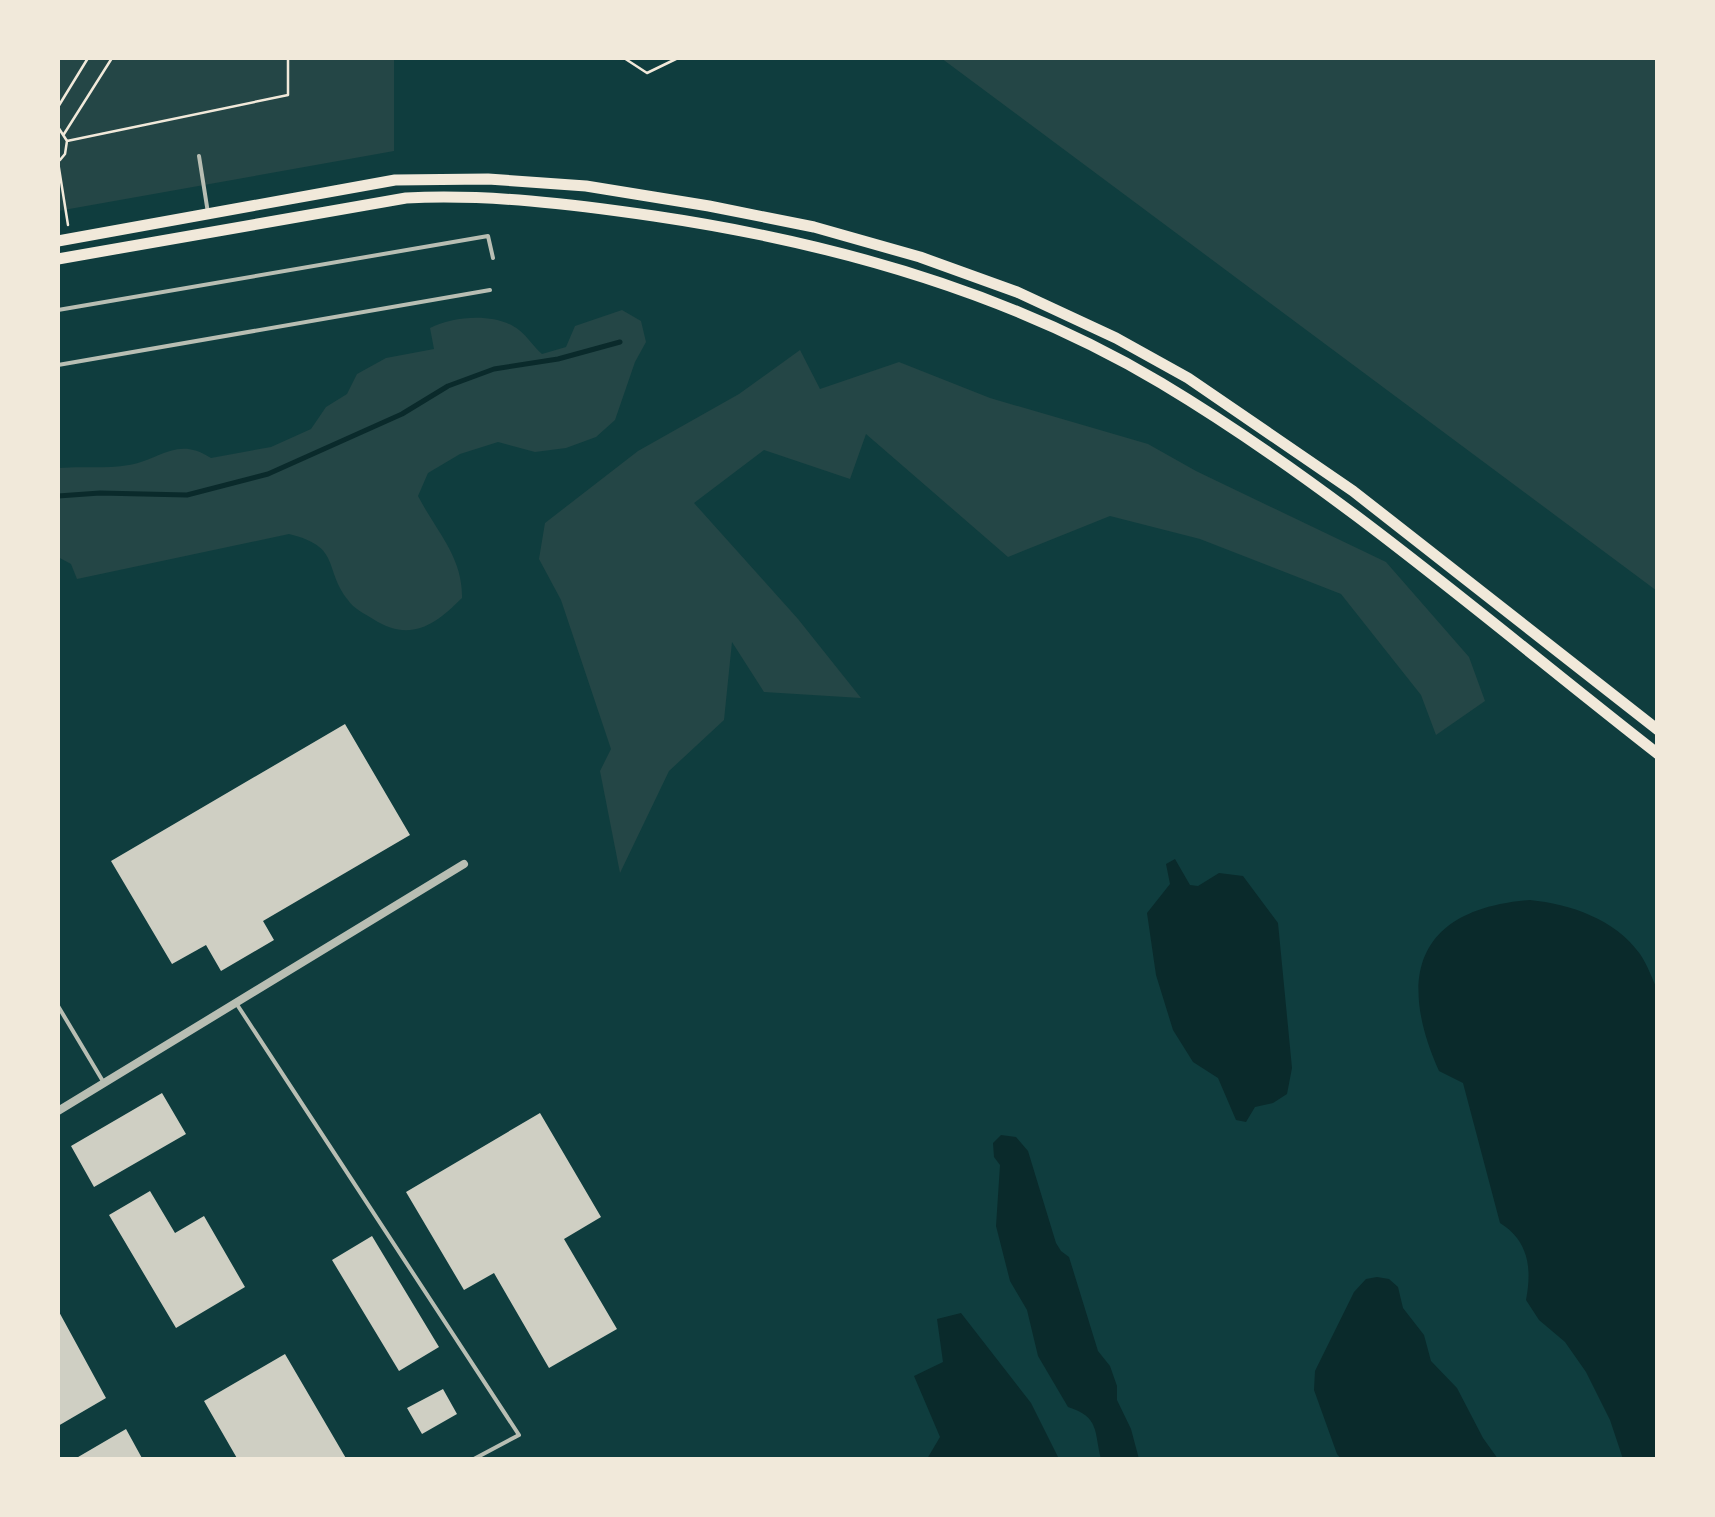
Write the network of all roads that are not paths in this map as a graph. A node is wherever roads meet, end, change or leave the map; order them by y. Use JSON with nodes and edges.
{"nodes":[{"id":1,"x":199,"y":156,"type":"dead end"},
{"id":2,"x":208,"y":213,"type":"junction"},
{"id":3,"x":64,"y":240,"type":"edge"},
{"id":4,"x":493,"y":258,"type":"dead end"},
{"id":5,"x":58,"y":260,"type":"edge"},
{"id":6,"x":490,"y":290,"type":"dead end"},
{"id":7,"x":58,"y":310,"type":"edge"},
{"id":8,"x":58,"y":365,"type":"edge"},
{"id":9,"x":1658,"y":730,"type":"edge"},
{"id":10,"x":1658,"y":754,"type":"edge"},
{"id":11,"x":464,"y":864,"type":"dead end"},
{"id":12,"x":236,"y":1003,"type":"junction"},
{"id":13,"x":58,"y":1006,"type":"edge"},
{"id":14,"x":104,"y":1082,"type":"junction"},
{"id":15,"x":58,"y":1111,"type":"edge"},
{"id":16,"x":472,"y":1460,"type":"edge"}],
"edges":[{"from":1,"to":2,"type":"lane"},
{"from":2,"to":3,"type":"main road"},
{"from":2,"to":9,"type":"main road"},
{"from":4,"to":7,"type":"lane"},
{"from":5,"to":10,"type":"main road"},
{"from":6,"to":8,"type":"lane"},
{"from":11,"to":12,"type":"street"},
{"from":12,"to":14,"type":"street"},
{"from":12,"to":16,"type":"lane"},
{"from":13,"to":14,"type":"lane"},
{"from":14,"to":15,"type":"street"}]}
